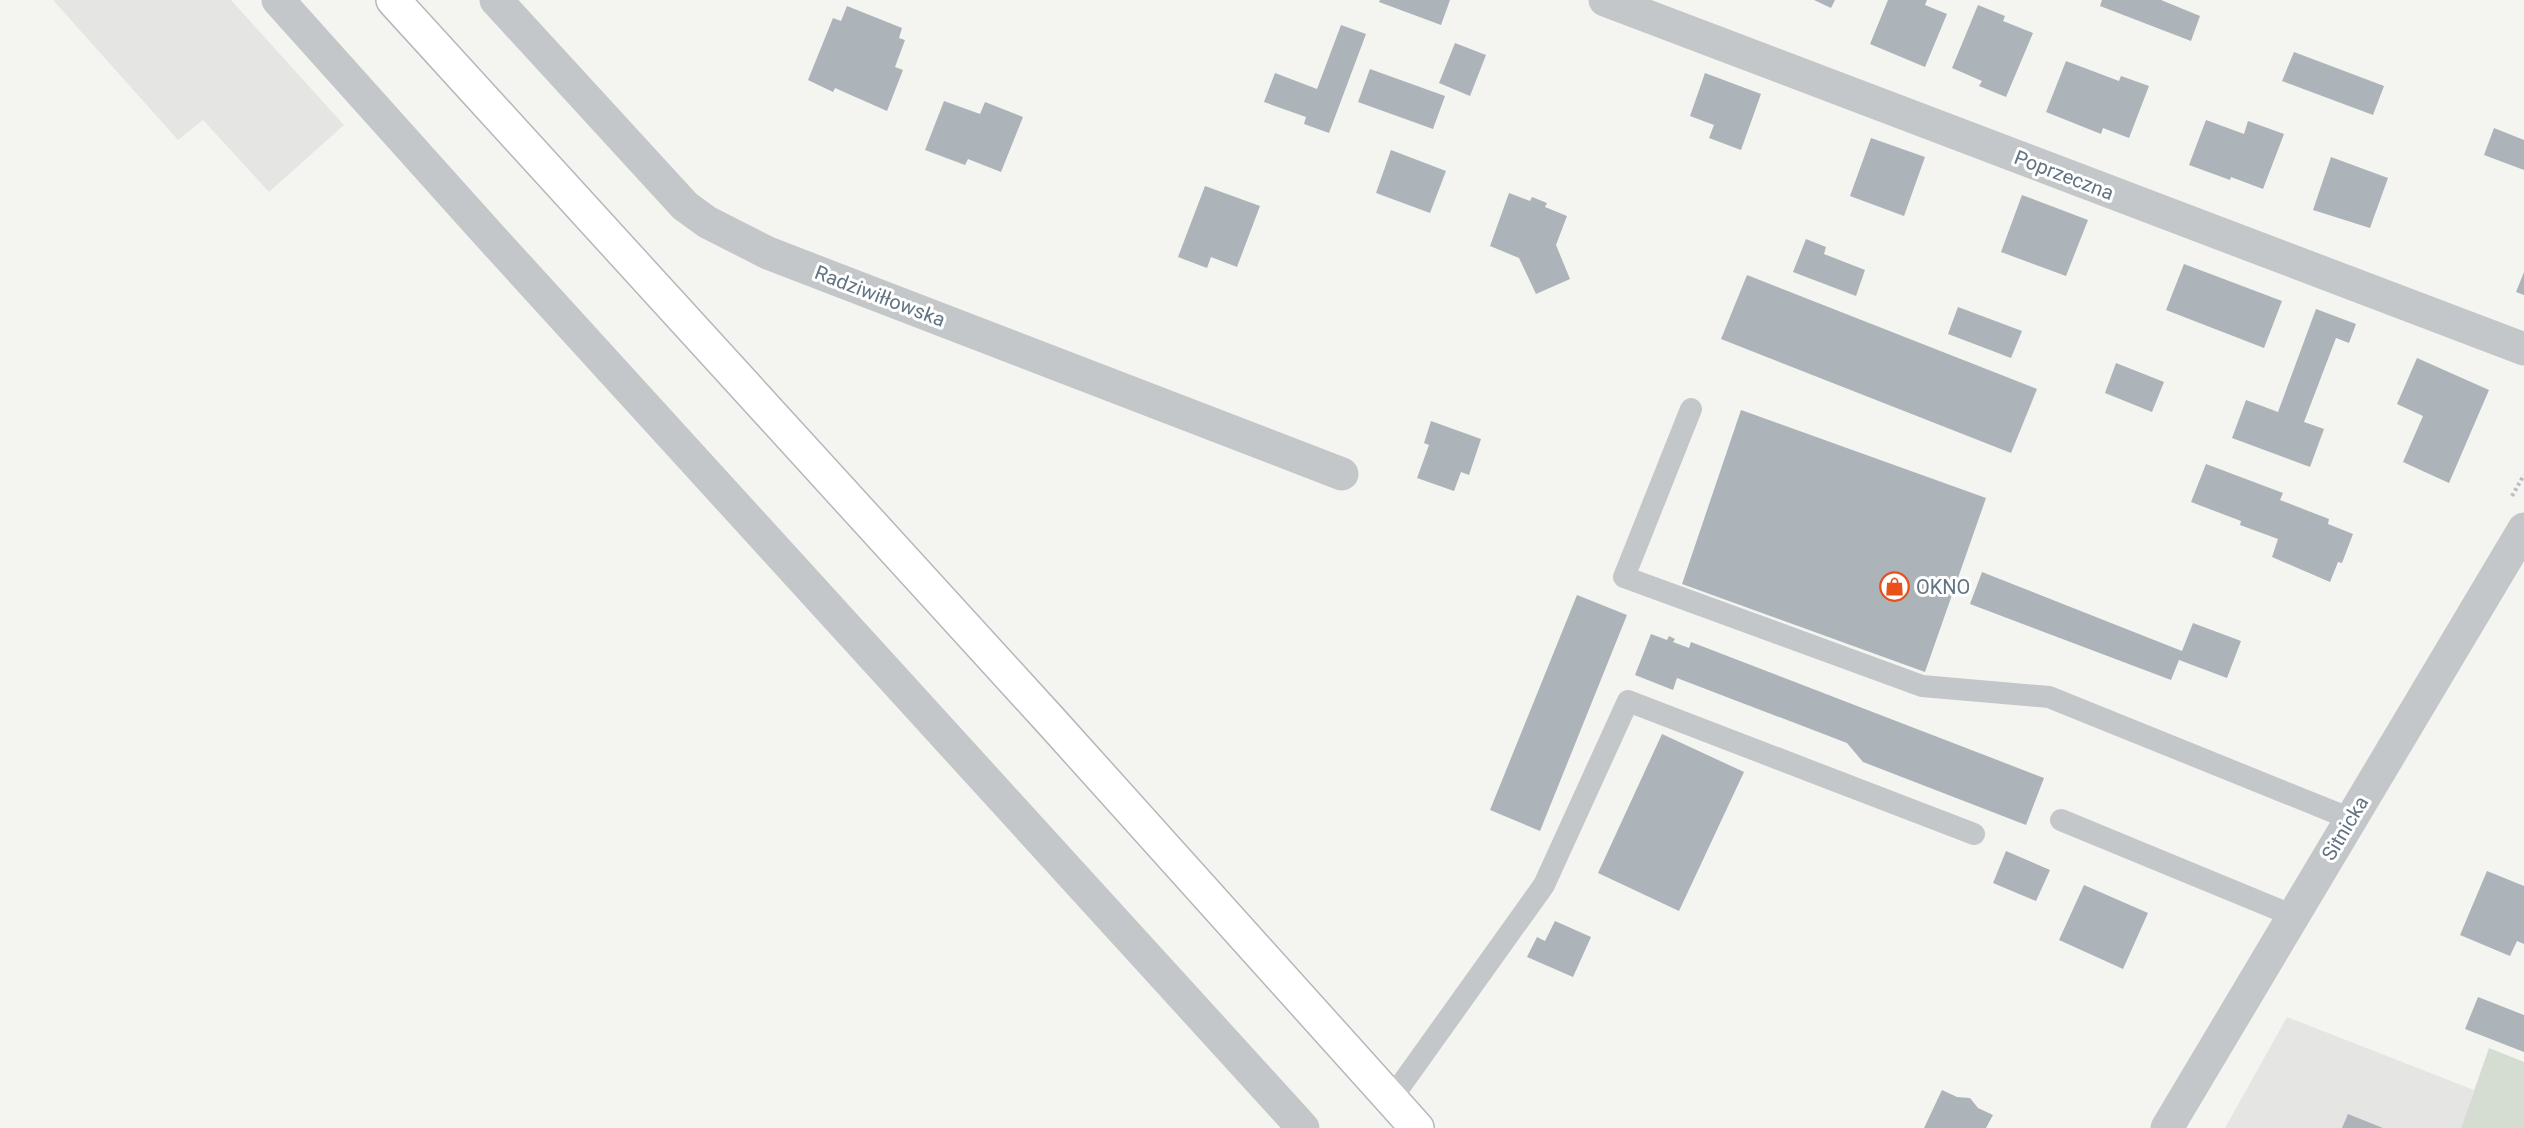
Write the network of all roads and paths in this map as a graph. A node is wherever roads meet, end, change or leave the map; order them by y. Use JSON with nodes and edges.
{"nodes":[{"id":1,"x":278,"y":0,"type":"edge"},
{"id":2,"x":393,"y":0,"type":"edge"},
{"id":3,"x":496,"y":0,"type":"edge"},
{"id":4,"x":1605,"y":0,"type":"edge"},
{"id":5,"x":2524,"y":349,"type":"edge"},
{"id":6,"x":1691,"y":409,"type":"dead end"},
{"id":7,"x":1342,"y":474,"type":"dead end"},
{"id":8,"x":2524,"y":529,"type":"edge"},
{"id":9,"x":2350,"y":819,"type":"junction"},
{"id":10,"x":2061,"y":820,"type":"dead end"},
{"id":11,"x":1974,"y":834,"type":"dead end"},
{"id":12,"x":2294,"y":916,"type":"junction"},
{"id":13,"x":1391,"y":1099,"type":"junction"},
{"id":14,"x":1303,"y":1128,"type":"edge"},
{"id":15,"x":1417,"y":1128,"type":"edge"},
{"id":16,"x":2167,"y":1128,"type":"edge"}],
"edges":[{"from":1,"to":14,"type":"street"},
{"from":2,"to":13,"type":"main road"},
{"from":3,"to":7,"type":"street","name":"Radziwiłłowska"},
{"from":4,"to":5,"type":"street","name":"Poprzeczna"},
{"from":6,"to":9,"type":"lane"},
{"from":8,"to":9,"type":"street","name":"Sitnicka"},
{"from":9,"to":12,"type":"street","name":"Sitnicka"},
{"from":10,"to":12,"type":"lane"},
{"from":11,"to":13,"type":"lane"},
{"from":12,"to":16,"type":"street","name":"Sitnicka"},
{"from":13,"to":15,"type":"main road"}]}
